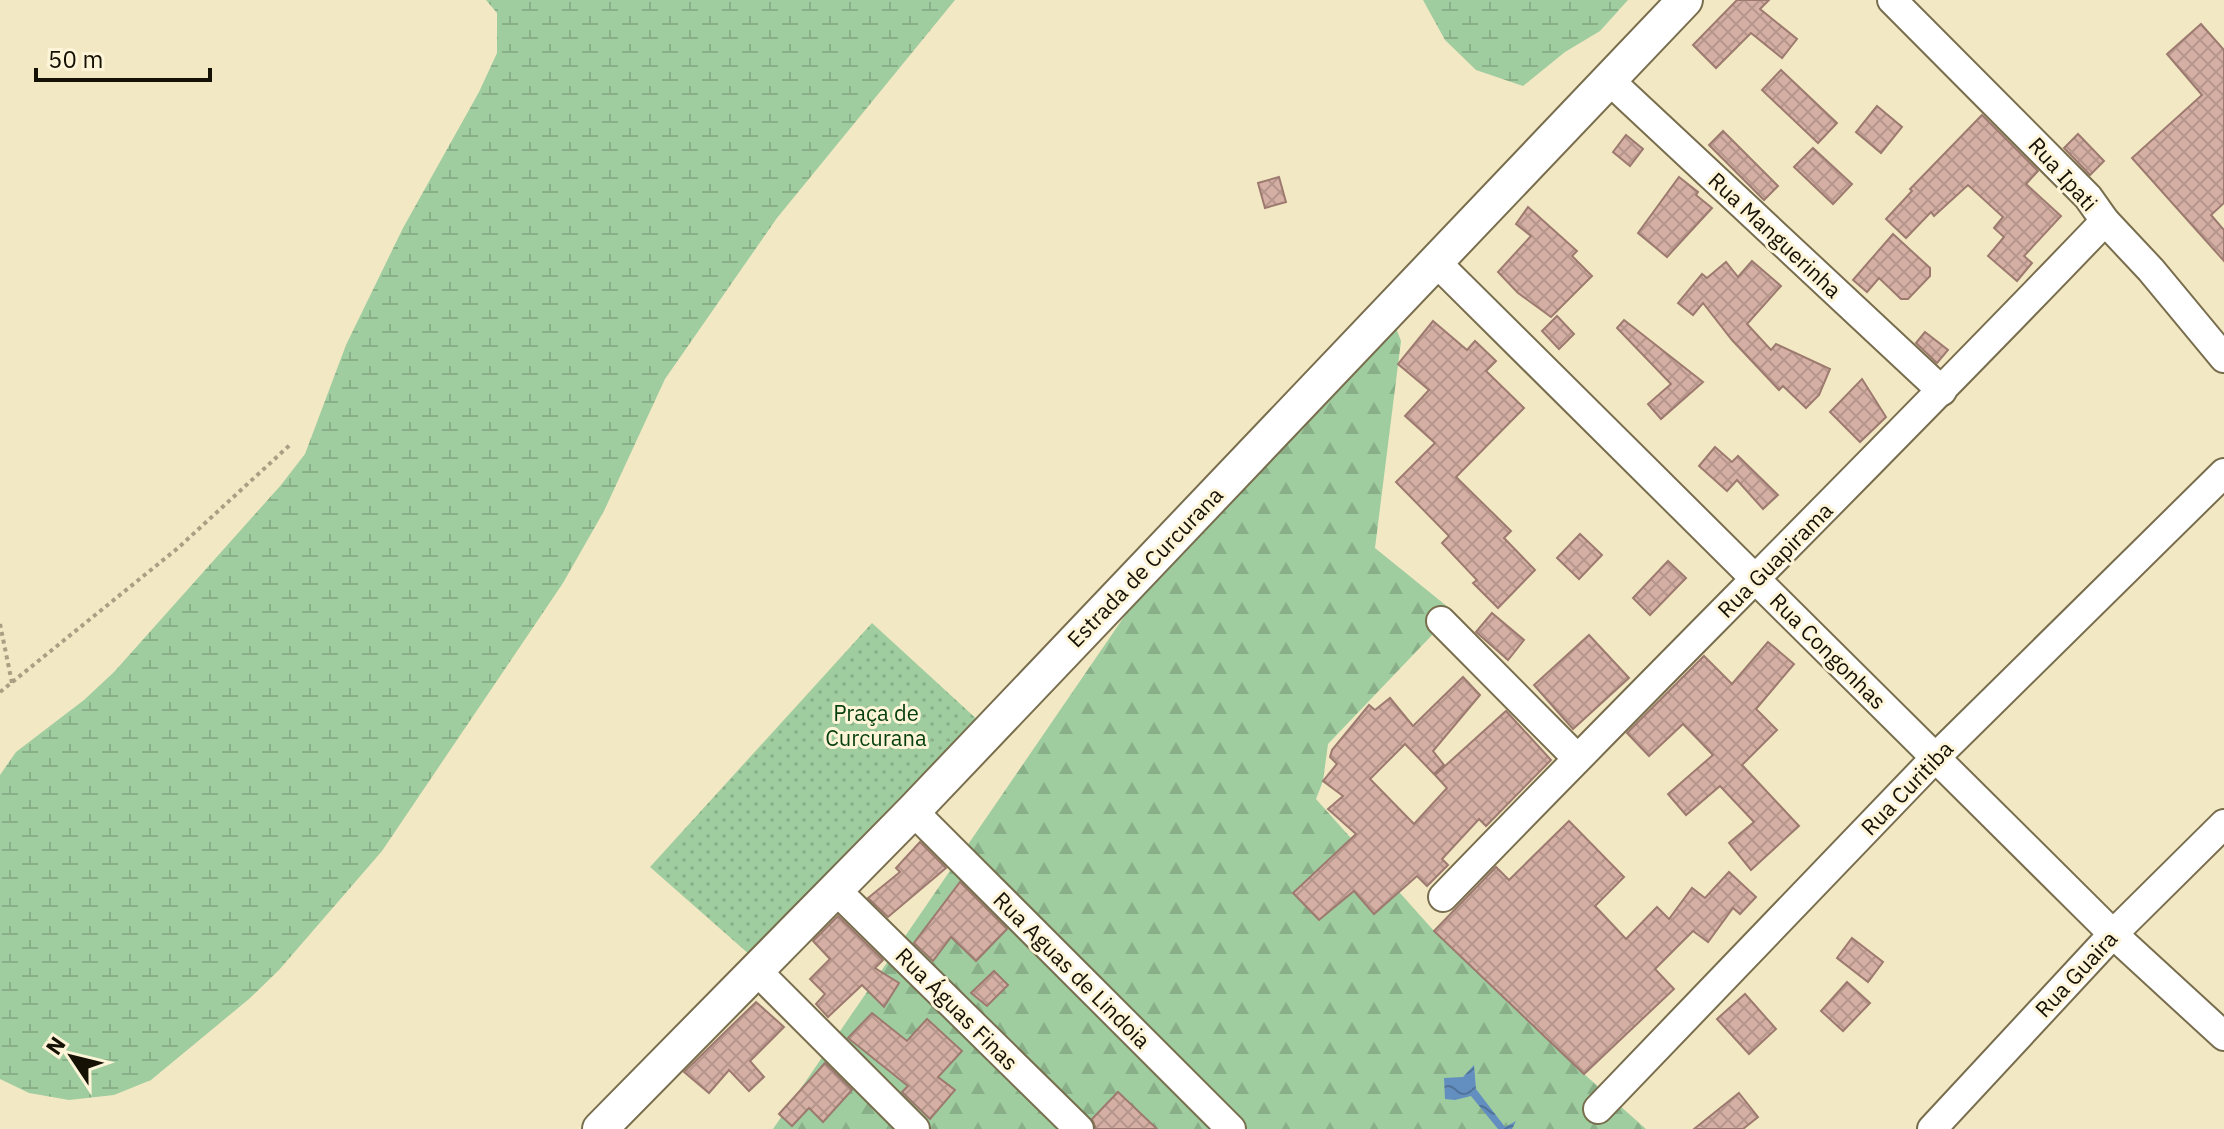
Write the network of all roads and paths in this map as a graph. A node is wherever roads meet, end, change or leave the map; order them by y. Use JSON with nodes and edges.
{"nodes":[{"id":1,"x":1685,"y":0,"type":"edge"},
{"id":2,"x":1892,"y":0,"type":"edge"},
{"id":3,"x":1608,"y":79,"type":"junction"},
{"id":4,"x":2105,"y":221,"type":"junction"},
{"id":5,"x":1436,"y":262,"type":"junction"},
{"id":6,"x":2224,"y":358,"type":"edge"},
{"id":7,"x":1942,"y":391,"type":"junction"},
{"id":8,"x":292,"y":443,"type":"dead end"},
{"id":9,"x":2224,"y":473,"type":"edge"},
{"id":10,"x":1756,"y":578,"type":"junction"},
{"id":11,"x":1441,"y":621,"type":"dead end"},
{"id":12,"x":0,"y":624,"type":"edge"},
{"id":13,"x":12,"y":683,"type":"junction"},
{"id":14,"x":0,"y":692,"type":"edge"},
{"id":15,"x":1577,"y":758,"type":"junction"},
{"id":16,"x":1935,"y":758,"type":"junction"},
{"id":17,"x":913,"y":811,"type":"junction"},
{"id":18,"x":2224,"y":824,"type":"edge"},
{"id":19,"x":835,"y":889,"type":"junction"},
{"id":20,"x":1443,"y":897,"type":"dead end"},
{"id":21,"x":2113,"y":934,"type":"junction"},
{"id":22,"x":756,"y":970,"type":"junction"},
{"id":23,"x":2224,"y":1036,"type":"edge"},
{"id":24,"x":1598,"y":1109,"type":"dead end"},
{"id":25,"x":600,"y":1129,"type":"edge"},
{"id":26,"x":915,"y":1129,"type":"edge"},
{"id":27,"x":1079,"y":1129,"type":"edge"},
{"id":28,"x":1231,"y":1129,"type":"edge"},
{"id":29,"x":1932,"y":1129,"type":"edge"}],
"edges":[{"from":1,"to":3,"type":"main road","name":"Estrada de Curcurana"},
{"from":2,"to":4,"type":"street","name":"Rua Ipati"},
{"from":3,"to":5,"type":"main road","name":"Estrada de Curcurana"},
{"from":3,"to":7,"type":"street","name":"Rua Manguerinha"},
{"from":4,"to":6,"type":"street","name":"Rua Ipati"},
{"from":4,"to":7,"type":"street","name":"Rua Guapirama"},
{"from":5,"to":10,"type":"street","name":"Rua Congonhas"},
{"from":5,"to":17,"type":"main road","name":"Estrada de Curcurana"},
{"from":7,"to":10,"type":"street","name":"Rua Guapirama"},
{"from":8,"to":13,"type":"path"},
{"from":9,"to":16,"type":"street","name":"Rua Curitiba"},
{"from":10,"to":15,"type":"street","name":"Rua Guapirama"},
{"from":10,"to":16,"type":"street","name":"Rua Congonhas"},
{"from":11,"to":15,"type":"street"},
{"from":12,"to":13,"type":"path"},
{"from":13,"to":14,"type":"path"},
{"from":15,"to":20,"type":"street","name":"Rua Guapirama"},
{"from":16,"to":21,"type":"street","name":"Rua Congonhas"},
{"from":16,"to":24,"type":"street","name":"Rua Curitiba"},
{"from":17,"to":19,"type":"main road","name":"Estrada de Curcurana"},
{"from":17,"to":28,"type":"street","name":"Rua Aguas de Lindoia"},
{"from":18,"to":21,"type":"street","name":"Rua Guaira"},
{"from":19,"to":22,"type":"main road","name":"Estrada de Curcurana"},
{"from":19,"to":27,"type":"street","name":"Rua Águas Finas"},
{"from":21,"to":23,"type":"street","name":"Rua Congonhas"},
{"from":21,"to":29,"type":"street","name":"Rua Guaira"},
{"from":22,"to":25,"type":"main road","name":"Estrada de Curcurana"},
{"from":22,"to":26,"type":"street"}]}
